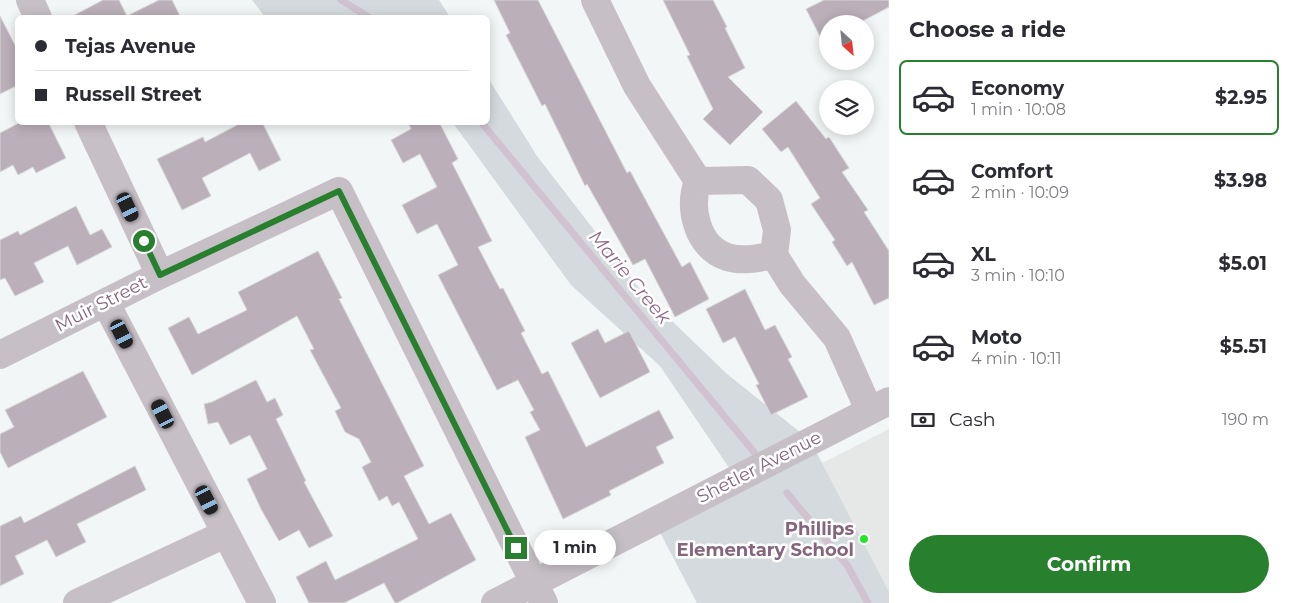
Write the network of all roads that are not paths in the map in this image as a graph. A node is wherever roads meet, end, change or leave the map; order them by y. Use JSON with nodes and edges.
{"nodes":[{"id":1,"x":30,"y":0,"type":"edge"},
{"id":2,"x":595,"y":0,"type":"edge"},
{"id":3,"x":37,"y":15,"type":"edge"},
{"id":4,"x":89,"y":125,"type":"edge"},
{"id":5,"x":698,"y":181,"type":"junction"},
{"id":6,"x":774,"y":255,"type":"junction"},
{"id":7,"x":160,"y":275,"type":"junction"},
{"id":8,"x":106,"y":302,"type":"junction"},
{"id":9,"x":0,"y":355,"type":"edge"},
{"id":10,"x":879,"y":405,"type":"edge"},
{"id":11,"x":225,"y":534,"type":"junction"},
{"id":12,"x":539,"y":593,"type":"edge"},
{"id":13,"x":77,"y":603,"type":"edge"},
{"id":14,"x":262,"y":603,"type":"edge"},
{"id":15,"x":496,"y":603,"type":"edge"}],
"edges":[{"from":1,"to":3,"type":"street"},
{"from":2,"to":5,"type":"street"},
{"from":4,"to":7,"type":"street"},
{"from":5,"to":6,"type":"street"},
{"from":5,"to":6,"type":"street"},
{"from":6,"to":10,"type":"street"},
{"from":7,"to":8,"type":"street","name":"Muir Street"},
{"from":7,"to":12,"type":"street","name":"Muir Street"},
{"from":8,"to":9,"type":"street","name":"Muir Street"},
{"from":8,"to":11,"type":"street"},
{"from":10,"to":12,"type":"street","name":"Shetler Avenue"},
{"from":11,"to":13,"type":"street"},
{"from":11,"to":14,"type":"street"},
{"from":12,"to":15,"type":"street","name":"Shetler Avenue"}]}
